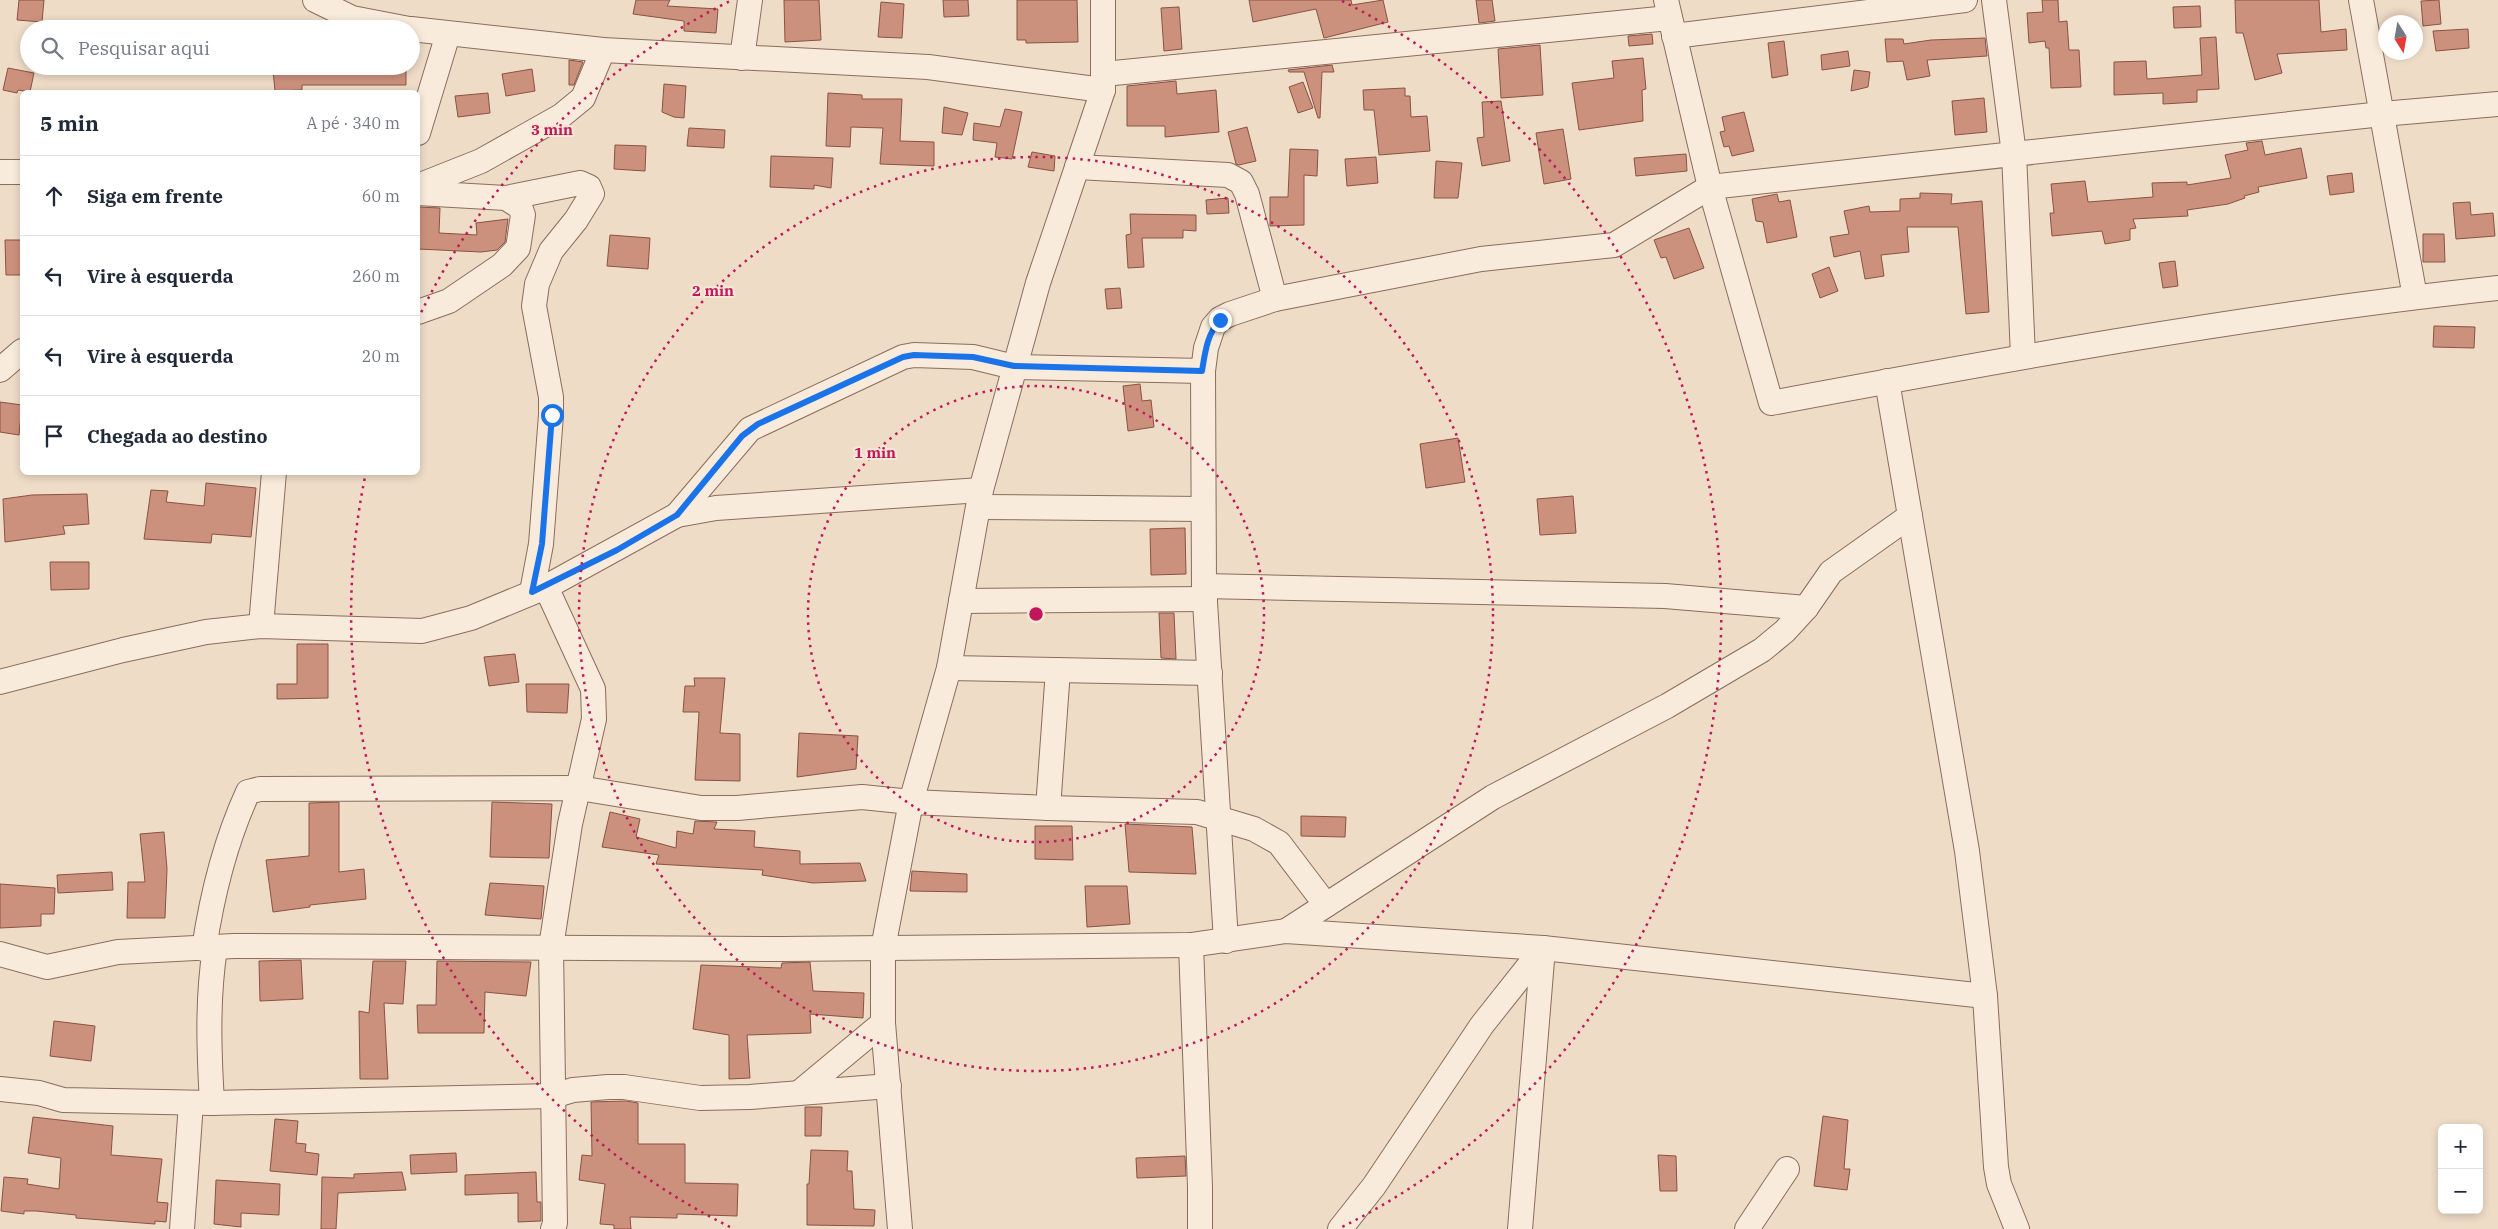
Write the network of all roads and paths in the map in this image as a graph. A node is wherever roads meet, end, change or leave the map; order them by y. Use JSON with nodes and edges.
{"nodes":[{"id":1,"x":315,"y":0,"type":"edge"},
{"id":2,"x":750,"y":0,"type":"edge"},
{"id":3,"x":1103,"y":0,"type":"edge"},
{"id":4,"x":1965,"y":0,"type":"edge"},
{"id":5,"x":1994,"y":0,"type":"edge"},
{"id":6,"x":2361,"y":0,"type":"edge"},
{"id":7,"x":1670,"y":18,"type":"edge"},
{"id":8,"x":363,"y":20,"type":"edge"},
{"id":9,"x":420,"y":30,"type":"edge"},
{"id":10,"x":448,"y":34,"type":"junction"},
{"id":11,"x":603,"y":50,"type":"junction"},
{"id":12,"x":742,"y":58,"type":"junction"},
{"id":13,"x":1103,"y":82,"type":"junction"},
{"id":14,"x":2498,"y":104,"type":"edge"},
{"id":15,"x":2382,"y":114,"type":"junction"},
{"id":16,"x":420,"y":126,"type":"edge"},
{"id":17,"x":2014,"y":154,"type":"junction"},
{"id":18,"x":1077,"y":167,"type":"junction"},
{"id":19,"x":0,"y":172,"type":"edge"},
{"id":20,"x":20,"y":172,"type":"edge"},
{"id":21,"x":420,"y":185,"type":"edge"},
{"id":22,"x":1710,"y":187,"type":"junction"},
{"id":23,"x":420,"y":193,"type":"edge"},
{"id":24,"x":506,"y":198,"type":"junction"},
{"id":25,"x":2498,"y":288,"type":"edge"},
{"id":26,"x":2414,"y":297,"type":"junction"},
{"id":27,"x":1275,"y":299,"type":"junction"},
{"id":28,"x":420,"y":311,"type":"edge"},
{"id":29,"x":20,"y":342,"type":"edge"},
{"id":30,"x":0,"y":345,"type":"edge"},
{"id":31,"x":20,"y":353,"type":"edge"},
{"id":32,"x":2023,"y":356,"type":"junction"},
{"id":33,"x":1014,"y":366,"type":"junction"},
{"id":34,"x":0,"y":370,"type":"edge"},
{"id":35,"x":1202,"y":371,"type":"junction"},
{"id":36,"x":1888,"y":381,"type":"junction"},
{"id":37,"x":274,"y":475,"type":"edge"},
{"id":38,"x":980,"y":498,"type":"junction"},
{"id":39,"x":1204,"y":509,"type":"junction"},
{"id":40,"x":677,"y":515,"type":"junction"},
{"id":41,"x":1910,"y":516,"type":"junction"},
{"id":42,"x":539,"y":590,"type":"junction"},
{"id":43,"x":1205,"y":593,"type":"junction"},
{"id":44,"x":961,"y":601,"type":"junction"},
{"id":45,"x":1806,"y":608,"type":"junction"},
{"id":46,"x":261,"y":626,"type":"junction"},
{"id":47,"x":949,"y":668,"type":"junction"},
{"id":48,"x":1058,"y":670,"type":"junction"},
{"id":49,"x":1210,"y":673,"type":"junction"},
{"id":50,"x":0,"y":682,"type":"edge"},
{"id":51,"x":578,"y":788,"type":"junction"},
{"id":52,"x":911,"y":802,"type":"junction"},
{"id":53,"x":1048,"y":808,"type":"junction"},
{"id":54,"x":1220,"y":819,"type":"junction"},
{"id":55,"x":1326,"y":905,"type":"junction"},
{"id":56,"x":1286,"y":931,"type":"junction"},
{"id":57,"x":1226,"y":941,"type":"junction"},
{"id":58,"x":1192,"y":945,"type":"junction"},
{"id":59,"x":551,"y":947,"type":"junction"},
{"id":60,"x":883,"y":948,"type":"junction"},
{"id":61,"x":1543,"y":948,"type":"junction"},
{"id":62,"x":209,"y":949,"type":"junction"},
{"id":63,"x":0,"y":954,"type":"edge"},
{"id":64,"x":1985,"y":996,"type":"junction"},
{"id":65,"x":883,"y":1023,"type":"junction"},
{"id":66,"x":889,"y":1086,"type":"junction"},
{"id":67,"x":0,"y":1089,"type":"edge"},
{"id":68,"x":800,"y":1092,"type":"junction"},
{"id":69,"x":553,"y":1096,"type":"junction"},
{"id":70,"x":201,"y":1103,"type":"junction"},
{"id":71,"x":1787,"y":1169,"type":"dead end"},
{"id":72,"x":182,"y":1229,"type":"edge"},
{"id":73,"x":553,"y":1229,"type":"edge"},
{"id":74,"x":900,"y":1229,"type":"edge"},
{"id":75,"x":1200,"y":1229,"type":"edge"},
{"id":76,"x":1340,"y":1229,"type":"edge"},
{"id":77,"x":1520,"y":1229,"type":"edge"},
{"id":78,"x":1747,"y":1229,"type":"edge"},
{"id":79,"x":2017,"y":1229,"type":"edge"}],
"edges":[{"from":1,"to":8,"type":"street"},
{"from":2,"to":12,"type":"street"},
{"from":3,"to":13,"type":"street"},
{"from":4,"to":7,"type":"street"},
{"from":5,"to":17,"type":"street"},
{"from":6,"to":15,"type":"street"},
{"from":7,"to":13,"type":"street"},
{"from":7,"to":22,"type":"street"},
{"from":9,"to":10,"type":"street"},
{"from":10,"to":11,"type":"street"},
{"from":10,"to":16,"type":"street"},
{"from":11,"to":12,"type":"street"},
{"from":11,"to":21,"type":"street"},
{"from":12,"to":13,"type":"street"},
{"from":13,"to":18,"type":"street"},
{"from":14,"to":15,"type":"street"},
{"from":15,"to":17,"type":"street"},
{"from":15,"to":26,"type":"street"},
{"from":17,"to":22,"type":"street"},
{"from":17,"to":32,"type":"street"},
{"from":18,"to":27,"type":"street"},
{"from":18,"to":33,"type":"street"},
{"from":19,"to":20,"type":"street"},
{"from":22,"to":27,"type":"street"},
{"from":22,"to":36,"type":"street"},
{"from":23,"to":24,"type":"street"},
{"from":24,"to":28,"type":"street"},
{"from":24,"to":42,"type":"street"},
{"from":25,"to":26,"type":"street"},
{"from":26,"to":32,"type":"street"},
{"from":27,"to":35,"type":"street"},
{"from":29,"to":30,"type":"street"},
{"from":31,"to":34,"type":"street"},
{"from":32,"to":36,"type":"street"},
{"from":33,"to":35,"type":"street"},
{"from":33,"to":38,"type":"street"},
{"from":33,"to":40,"type":"street"},
{"from":35,"to":39,"type":"street"},
{"from":36,"to":41,"type":"street"},
{"from":37,"to":46,"type":"street"},
{"from":38,"to":39,"type":"street"},
{"from":38,"to":40,"type":"street"},
{"from":38,"to":44,"type":"street"},
{"from":39,"to":43,"type":"street"},
{"from":40,"to":42,"type":"street"},
{"from":41,"to":45,"type":"street"},
{"from":41,"to":64,"type":"street"},
{"from":42,"to":46,"type":"street"},
{"from":42,"to":51,"type":"street"},
{"from":43,"to":44,"type":"street"},
{"from":43,"to":45,"type":"street"},
{"from":43,"to":49,"type":"street"},
{"from":44,"to":47,"type":"street"},
{"from":45,"to":55,"type":"street"},
{"from":46,"to":50,"type":"street"},
{"from":47,"to":48,"type":"street"},
{"from":47,"to":52,"type":"street"},
{"from":48,"to":49,"type":"street"},
{"from":48,"to":53,"type":"street"},
{"from":49,"to":54,"type":"street"},
{"from":51,"to":52,"type":"street"},
{"from":51,"to":59,"type":"street"},
{"from":51,"to":62,"type":"street"},
{"from":52,"to":53,"type":"street"},
{"from":52,"to":60,"type":"street"},
{"from":53,"to":54,"type":"street"},
{"from":54,"to":55,"type":"street"},
{"from":54,"to":57,"type":"street"},
{"from":55,"to":56,"type":"street"},
{"from":56,"to":57,"type":"street"},
{"from":56,"to":61,"type":"street"},
{"from":57,"to":58,"type":"street"},
{"from":58,"to":60,"type":"street"},
{"from":58,"to":75,"type":"street"},
{"from":59,"to":60,"type":"street"},
{"from":59,"to":62,"type":"street"},
{"from":59,"to":69,"type":"street"},
{"from":60,"to":65,"type":"street"},
{"from":61,"to":64,"type":"street"},
{"from":61,"to":76,"type":"street"},
{"from":61,"to":77,"type":"street"},
{"from":62,"to":63,"type":"street"},
{"from":62,"to":70,"type":"street"},
{"from":64,"to":79,"type":"street"},
{"from":65,"to":66,"type":"street"},
{"from":65,"to":68,"type":"street"},
{"from":66,"to":68,"type":"street"},
{"from":66,"to":74,"type":"street"},
{"from":67,"to":70,"type":"street"},
{"from":68,"to":69,"type":"street"},
{"from":69,"to":70,"type":"street"},
{"from":69,"to":73,"type":"street"},
{"from":70,"to":72,"type":"street"},
{"from":71,"to":78,"type":"street"}]}
